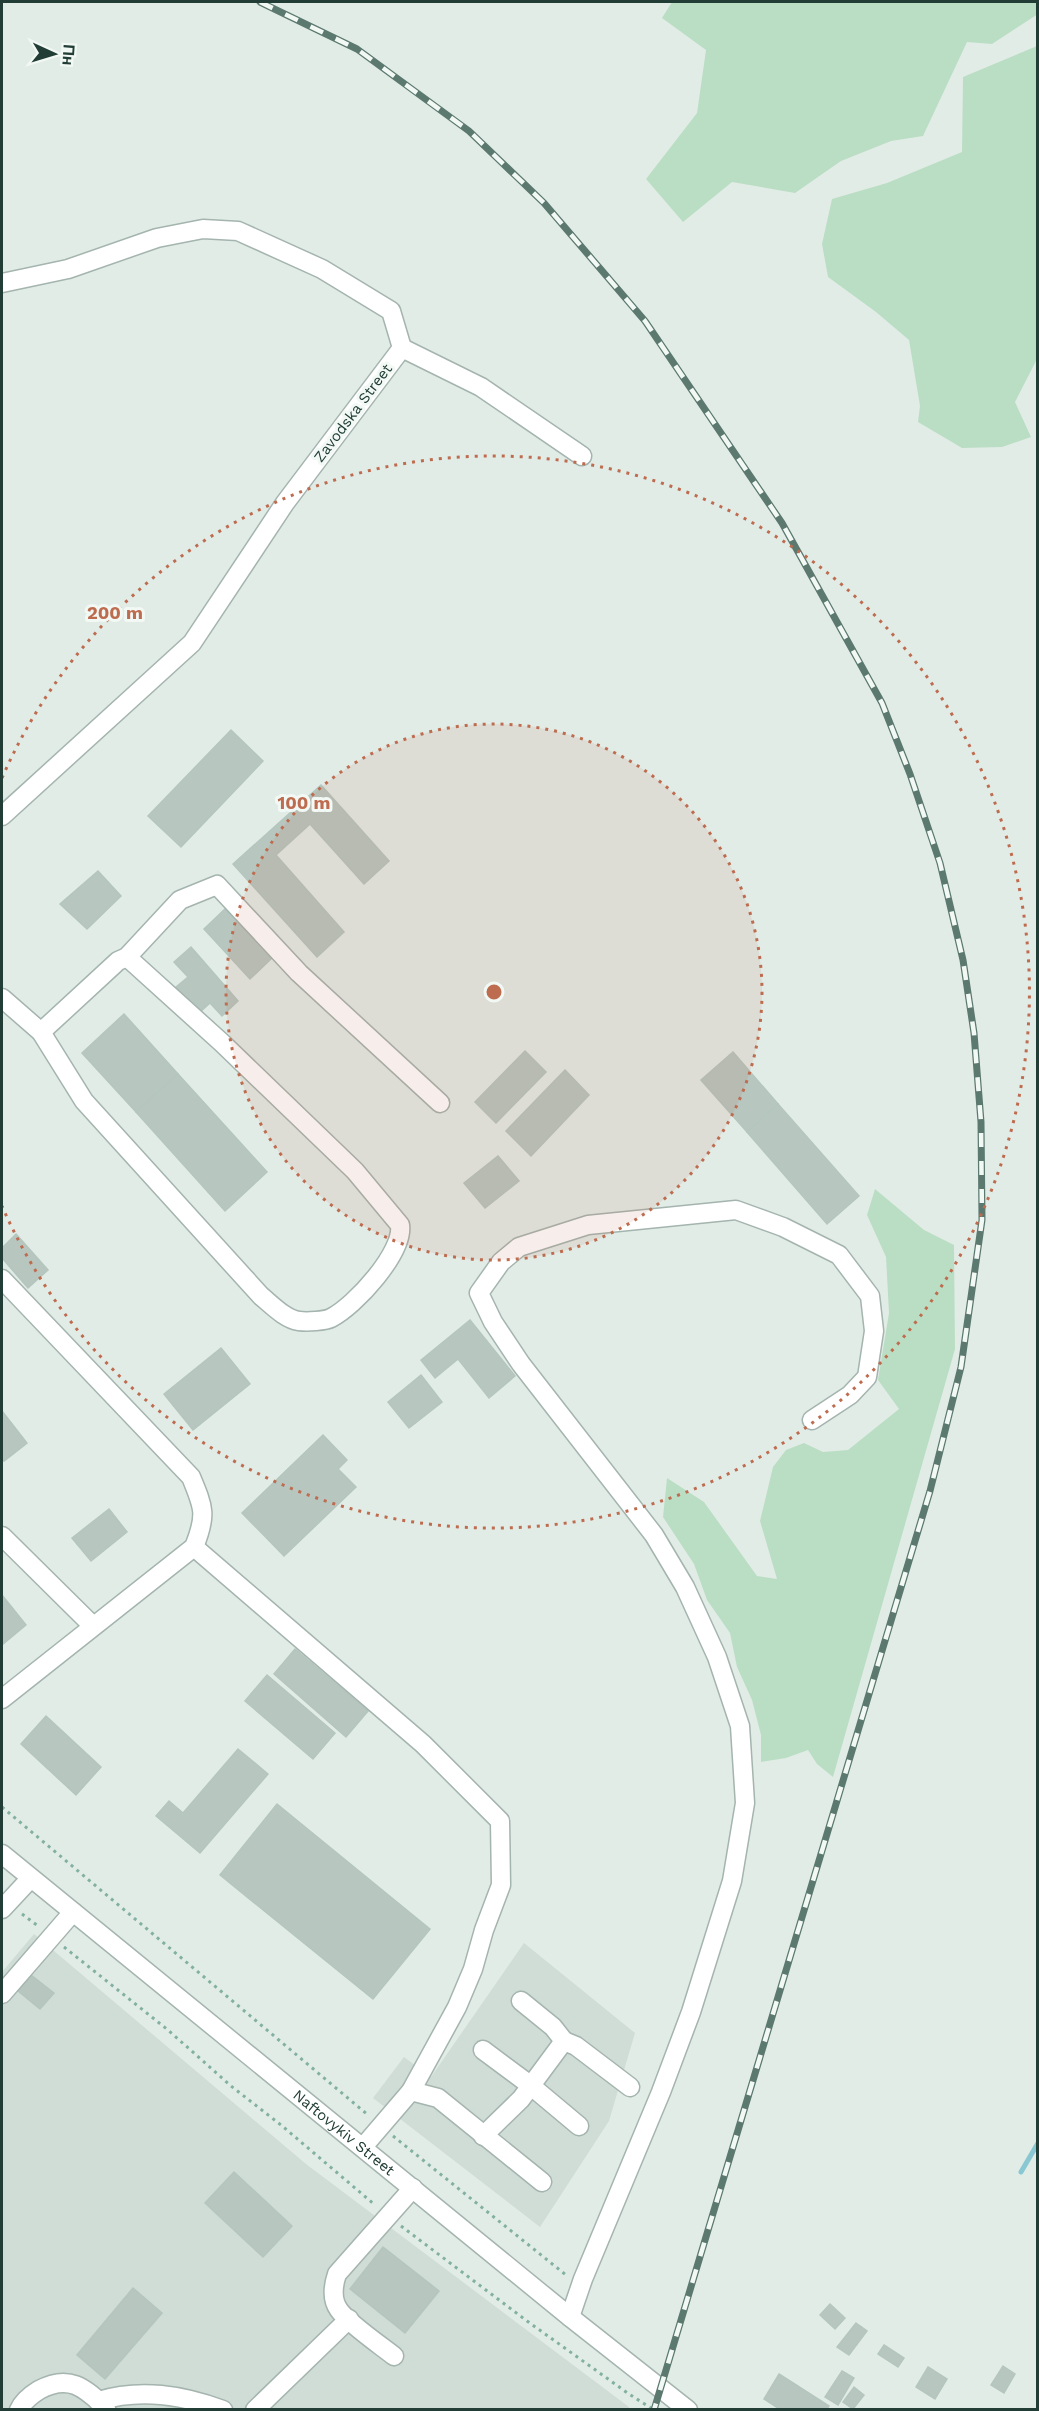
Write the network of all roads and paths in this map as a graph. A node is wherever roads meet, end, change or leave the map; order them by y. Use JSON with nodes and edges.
{"nodes":[{"id":1,"x":2,"y":283,"type":"edge"},
{"id":2,"x":402,"y":348,"type":"junction"},
{"id":3,"x":582,"y":456,"type":"dead end"},
{"id":4,"x":2,"y":816,"type":"edge"},
{"id":5,"x":127,"y":957,"type":"junction"},
{"id":6,"x":2,"y":998,"type":"edge"},
{"id":7,"x":41,"y":1032,"type":"junction"},
{"id":8,"x":440,"y":1103,"type":"dead end"},
{"id":9,"x":2,"y":1280,"type":"edge"},
{"id":10,"x":812,"y":1420,"type":"dead end"},
{"id":11,"x":2,"y":1536,"type":"edge"},
{"id":12,"x":194,"y":1547,"type":"junction"},
{"id":13,"x":93,"y":1626,"type":"junction"},
{"id":14,"x":2,"y":1699,"type":"edge"},
{"id":15,"x":2,"y":1807,"type":"edge"},
{"id":16,"x":2,"y":1854,"type":"edge"},
{"id":17,"x":30,"y":1879,"type":"junction"},
{"id":18,"x":4,"y":1906,"type":"edge"},
{"id":19,"x":73,"y":1912,"type":"junction"},
{"id":20,"x":51,"y":1937,"type":"junction"},
{"id":21,"x":2,"y":1994,"type":"edge"},
{"id":22,"x":521,"y":2001,"type":"dead end"},
{"id":23,"x":564,"y":2041,"type":"junction"},
{"id":24,"x":483,"y":2050,"type":"dead end"},
{"id":25,"x":530,"y":2085,"type":"junction"},
{"id":26,"x":630,"y":2087,"type":"dead end"},
{"id":27,"x":411,"y":2091,"type":"junction"},
{"id":28,"x":381,"y":2126,"type":"junction"},
{"id":29,"x":579,"y":2126,"type":"dead end"},
{"id":30,"x":483,"y":2136,"type":"junction"},
{"id":31,"x":363,"y":2147,"type":"junction"},
{"id":32,"x":542,"y":2182,"type":"dead end"},
{"id":33,"x":413,"y":2188,"type":"junction"},
{"id":34,"x":388,"y":2216,"type":"junction"},
{"id":35,"x":583,"y":2279,"type":"junction"},
{"id":36,"x":570,"y":2317,"type":"junction"},
{"id":37,"x":349,"y":2319,"type":"junction"},
{"id":38,"x":394,"y":2356,"type":"dead end"},
{"id":39,"x":103,"y":2405,"type":"edge"},
{"id":40,"x":19,"y":2409,"type":"edge"},
{"id":41,"x":223,"y":2409,"type":"edge"},
{"id":42,"x":255,"y":2409,"type":"edge"},
{"id":43,"x":654,"y":2409,"type":"edge"},
{"id":44,"x":688,"y":2409,"type":"edge"}],
"edges":[{"from":1,"to":2,"type":"street","name":"Zavodska Street"},
{"from":2,"to":3,"type":"street"},
{"from":2,"to":4,"type":"street","name":"Zavodska Street"},
{"from":5,"to":7,"type":"street"},
{"from":5,"to":7,"type":"street"},
{"from":5,"to":8,"type":"street"},
{"from":6,"to":7,"type":"street"},
{"from":9,"to":12,"type":"street"},
{"from":10,"to":35,"type":"street"},
{"from":11,"to":13,"type":"street"},
{"from":12,"to":13,"type":"street"},
{"from":12,"to":27,"type":"street"},
{"from":13,"to":14,"type":"street"},
{"from":15,"to":28,"type":"path"},
{"from":16,"to":17,"type":"street","name":"Naftovykiv Street"},
{"from":17,"to":18,"type":"street"},
{"from":17,"to":19,"type":"street","name":"Naftovykiv Street"},
{"from":18,"to":20,"type":"path"},
{"from":19,"to":20,"type":"street"},
{"from":19,"to":31,"type":"street","name":"Naftovykiv Street"},
{"from":20,"to":21,"type":"street"},
{"from":20,"to":34,"type":"path"},
{"from":22,"to":23,"type":"street"},
{"from":23,"to":25,"type":"street"},
{"from":23,"to":26,"type":"street"},
{"from":24,"to":25,"type":"street"},
{"from":25,"to":29,"type":"street"},
{"from":25,"to":30,"type":"street"},
{"from":27,"to":28,"type":"street"},
{"from":27,"to":30,"type":"street"},
{"from":28,"to":31,"type":"street"},
{"from":28,"to":35,"type":"path"},
{"from":30,"to":32,"type":"street"},
{"from":31,"to":33,"type":"street","name":"Naftovykiv Street"},
{"from":33,"to":34,"type":"street"},
{"from":33,"to":36,"type":"street","name":"Naftovykiv Street"},
{"from":34,"to":37,"type":"street"},
{"from":34,"to":43,"type":"path"},
{"from":35,"to":36,"type":"street"},
{"from":36,"to":44,"type":"street","name":"Naftovykiv Street"},
{"from":37,"to":38,"type":"street"},
{"from":37,"to":42,"type":"street"},
{"from":39,"to":40,"type":"street"},
{"from":39,"to":41,"type":"street"}]}
